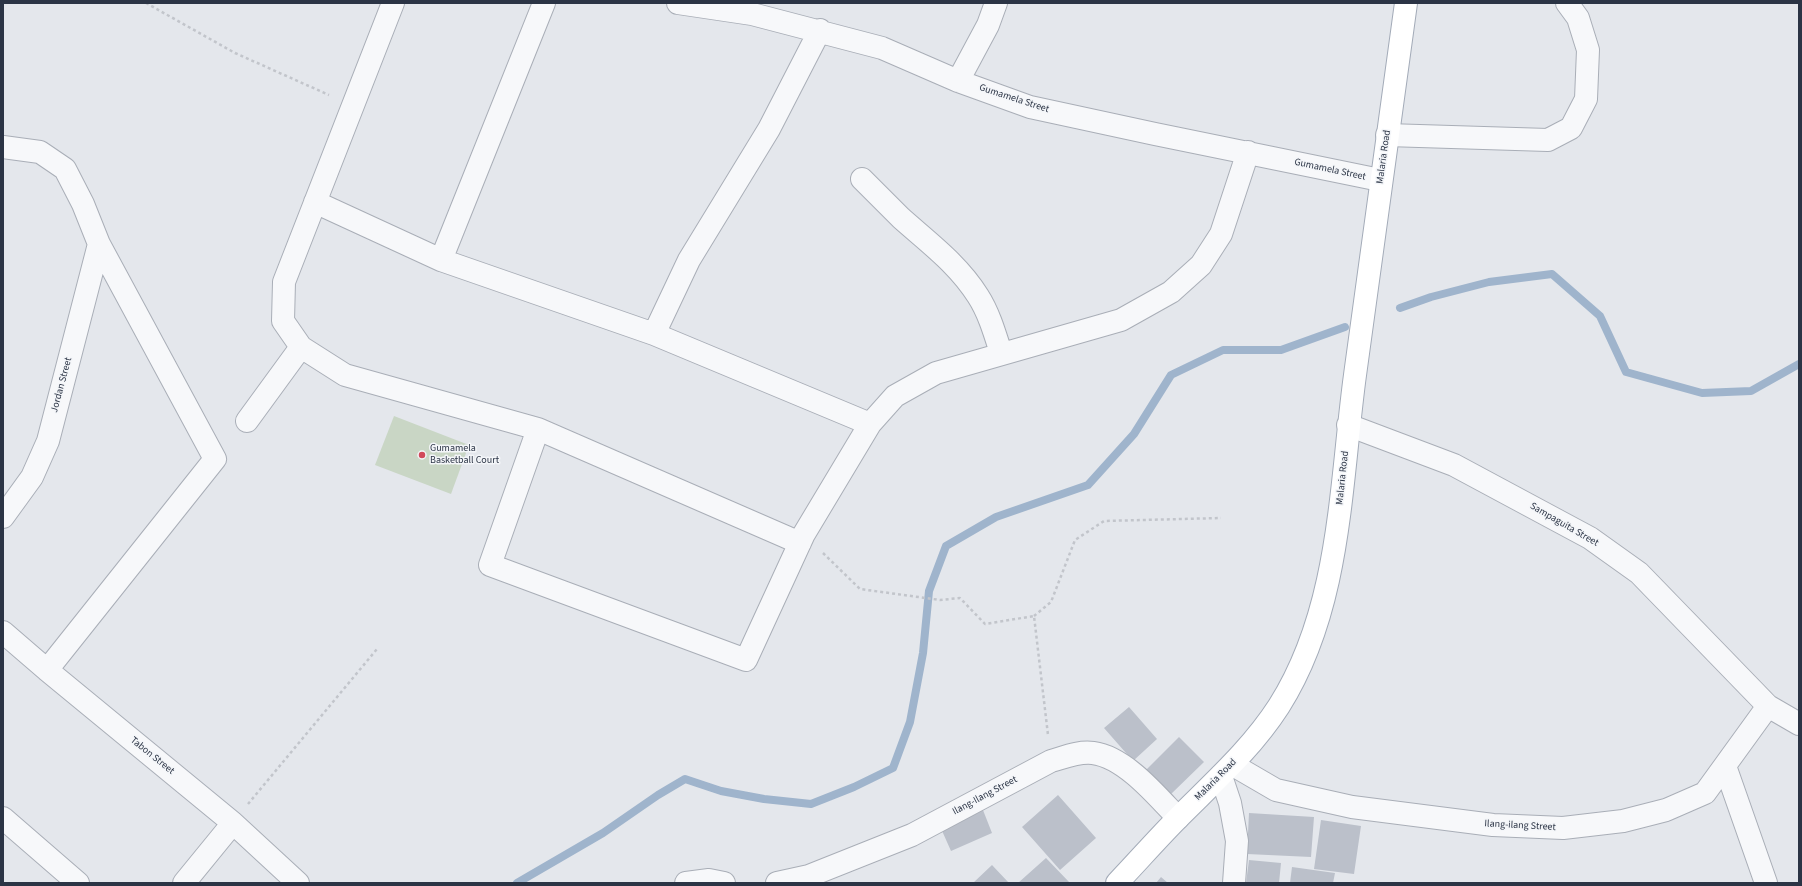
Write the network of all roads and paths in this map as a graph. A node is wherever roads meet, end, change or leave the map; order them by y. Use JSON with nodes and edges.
{"nodes":[{"id":1,"x":146,"y":3,"type":"edge"},
{"id":2,"x":393,"y":3,"type":"edge"},
{"id":3,"x":544,"y":3,"type":"edge"},
{"id":4,"x":678,"y":3,"type":"edge"},
{"id":5,"x":996,"y":3,"type":"edge"},
{"id":6,"x":1406,"y":3,"type":"edge"},
{"id":7,"x":1566,"y":3,"type":"edge"},
{"id":8,"x":754,"y":8,"type":"edge"},
{"id":9,"x":820,"y":30,"type":"junction"},
{"id":10,"x":958,"y":81,"type":"junction"},
{"id":11,"x":353,"y":105,"type":"junction"},
{"id":12,"x":1387,"y":136,"type":"junction"},
{"id":13,"x":3,"y":147,"type":"edge"},
{"id":14,"x":1248,"y":152,"type":"junction"},
{"id":15,"x":862,"y":179,"type":"dead end"},
{"id":16,"x":1380,"y":180,"type":"junction"},
{"id":17,"x":315,"y":202,"type":"junction"},
{"id":18,"x":99,"y":244,"type":"junction"},
{"id":19,"x":441,"y":260,"type":"junction"},
{"id":20,"x":654,"y":334,"type":"junction"},
{"id":21,"x":301,"y":347,"type":"junction"},
{"id":22,"x":1001,"y":353,"type":"junction"},
{"id":23,"x":247,"y":421,"type":"dead end"},
{"id":24,"x":870,"y":424,"type":"junction"},
{"id":25,"x":1348,"y":425,"type":"junction"},
{"id":26,"x":538,"y":429,"type":"junction"},
{"id":27,"x":3,"y":517,"type":"edge"},
{"id":28,"x":1221,"y":518,"type":"dead end"},
{"id":29,"x":802,"y":538,"type":"junction"},
{"id":30,"x":1034,"y":616,"type":"junction"},
{"id":31,"x":3,"y":632,"type":"edge"},
{"id":32,"x":377,"y":649,"type":"dead end"},
{"id":33,"x":46,"y":670,"type":"junction"},
{"id":34,"x":1768,"y":706,"type":"junction"},
{"id":35,"x":1799,"y":724,"type":"edge"},
{"id":36,"x":1051,"y":761,"type":"junction"},
{"id":37,"x":1725,"y":766,"type":"junction"},
{"id":38,"x":1227,"y":770,"type":"junction"},
{"id":39,"x":3,"y":818,"type":"edge"},
{"id":40,"x":1178,"y":818,"type":"junction"},
{"id":41,"x":233,"y":823,"type":"junction"},
{"id":42,"x":78,"y":883,"type":"edge"},
{"id":43,"x":184,"y":883,"type":"edge"},
{"id":44,"x":298,"y":883,"type":"edge"},
{"id":45,"x":686,"y":883,"type":"edge"},
{"id":46,"x":724,"y":883,"type":"edge"},
{"id":47,"x":777,"y":883,"type":"edge"},
{"id":48,"x":1117,"y":883,"type":"edge"},
{"id":49,"x":1234,"y":883,"type":"edge"},
{"id":50,"x":1766,"y":883,"type":"edge"}],
"edges":[{"from":1,"to":11,"type":"path"},
{"from":2,"to":11,"type":"street"},
{"from":3,"to":19,"type":"street"},
{"from":4,"to":8,"type":"street","name":"Gumamela Street"},
{"from":5,"to":10,"type":"street"},
{"from":6,"to":12,"type":"main road","name":"Malaria Road"},
{"from":7,"to":12,"type":"street"},
{"from":8,"to":9,"type":"street","name":"Gumamela Street"},
{"from":9,"to":10,"type":"street","name":"Gumamela Street"},
{"from":9,"to":20,"type":"street"},
{"from":10,"to":14,"type":"street","name":"Gumamela Street"},
{"from":11,"to":17,"type":"street"},
{"from":12,"to":16,"type":"main road","name":"Malaria Road"},
{"from":13,"to":18,"type":"street"},
{"from":14,"to":16,"type":"street","name":"Gumamela Street"},
{"from":14,"to":22,"type":"street"},
{"from":15,"to":22,"type":"street"},
{"from":16,"to":25,"type":"main road","name":"Malaria Road"},
{"from":17,"to":19,"type":"street"},
{"from":17,"to":21,"type":"street"},
{"from":18,"to":27,"type":"street","name":"Jordan Street"},
{"from":18,"to":33,"type":"street"},
{"from":19,"to":20,"type":"street"},
{"from":20,"to":24,"type":"street"},
{"from":21,"to":23,"type":"street"},
{"from":21,"to":26,"type":"street"},
{"from":22,"to":24,"type":"street"},
{"from":24,"to":29,"type":"street"},
{"from":25,"to":34,"type":"street","name":"Sampaguita Street"},
{"from":25,"to":38,"type":"main road","name":"Malaria Road"},
{"from":26,"to":29,"type":"street"},
{"from":26,"to":29,"type":"street"},
{"from":28,"to":30,"type":"path"},
{"from":29,"to":30,"type":"path"},
{"from":30,"to":36,"type":"path"},
{"from":31,"to":33,"type":"street","name":"Tabon Street"},
{"from":32,"to":41,"type":"path"},
{"from":33,"to":41,"type":"street","name":"Tabon Street"},
{"from":34,"to":35,"type":"street","name":"Sampaguita Street"},
{"from":34,"to":37,"type":"street","name":"Ilang-ilang Street"},
{"from":36,"to":40,"type":"street","name":"Ilang-Ilang Street"},
{"from":36,"to":47,"type":"street","name":"Ilang-Ilang Street"},
{"from":37,"to":38,"type":"street","name":"Ilang-ilang Street"},
{"from":37,"to":50,"type":"street"},
{"from":38,"to":40,"type":"main road","name":"Malaria Road"},
{"from":38,"to":49,"type":"street"},
{"from":39,"to":42,"type":"street"},
{"from":40,"to":48,"type":"main road","name":"Malaria Road"},
{"from":41,"to":43,"type":"street"},
{"from":41,"to":44,"type":"street","name":"Tabon Street"},
{"from":45,"to":46,"type":"street"}]}
